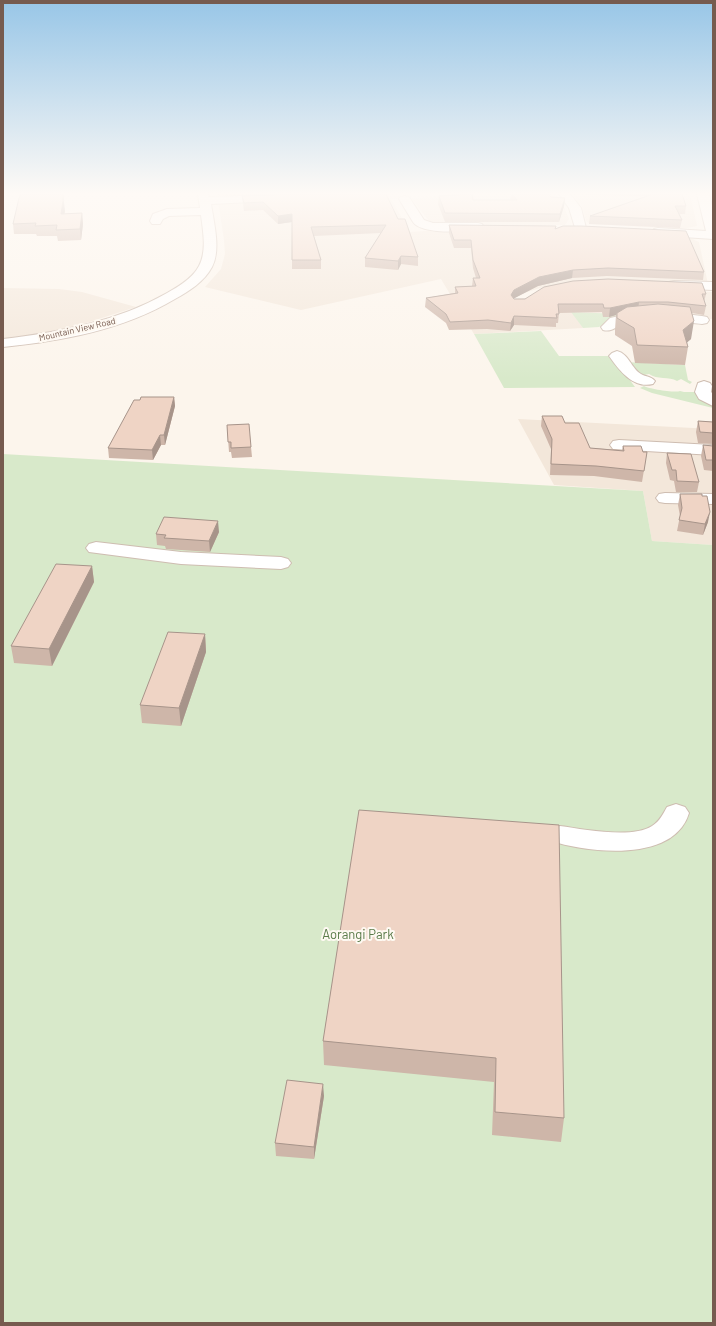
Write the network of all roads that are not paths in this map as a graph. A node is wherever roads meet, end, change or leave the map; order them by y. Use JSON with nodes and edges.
{"nodes":[{"id":1,"x":208,"y":256,"type":"edge"},
{"id":2,"x":660,"y":284,"type":"edge"},
{"id":3,"x":713,"y":286,"type":"edge"},
{"id":4,"x":705,"y":322,"type":"edge"},
{"id":5,"x":608,"y":328,"type":"dead end"},
{"id":6,"x":3,"y":343,"type":"edge"},
{"id":7,"x":617,"y":356,"type":"dead end"},
{"id":8,"x":647,"y":381,"type":"dead end"},
{"id":9,"x":619,"y":445,"type":"dead end"},
{"id":10,"x":713,"y":450,"type":"edge"},
{"id":11,"x":665,"y":498,"type":"dead end"},
{"id":12,"x":713,"y":499,"type":"edge"},
{"id":13,"x":96,"y":548,"type":"dead end"},
{"id":14,"x":282,"y":563,"type":"dead end"},
{"id":15,"x":676,"y":813,"type":"dead end"},
{"id":16,"x":560,"y":835,"type":"edge"}],
"edges":[{"from":1,"to":6,"type":"street","name":"Mountain View Road"},
{"from":2,"to":3,"type":"street"},
{"from":4,"to":5,"type":"street"},
{"from":7,"to":8,"type":"street"},
{"from":9,"to":10,"type":"street"},
{"from":11,"to":12,"type":"street"},
{"from":13,"to":14,"type":"street"},
{"from":15,"to":16,"type":"street"}]}
